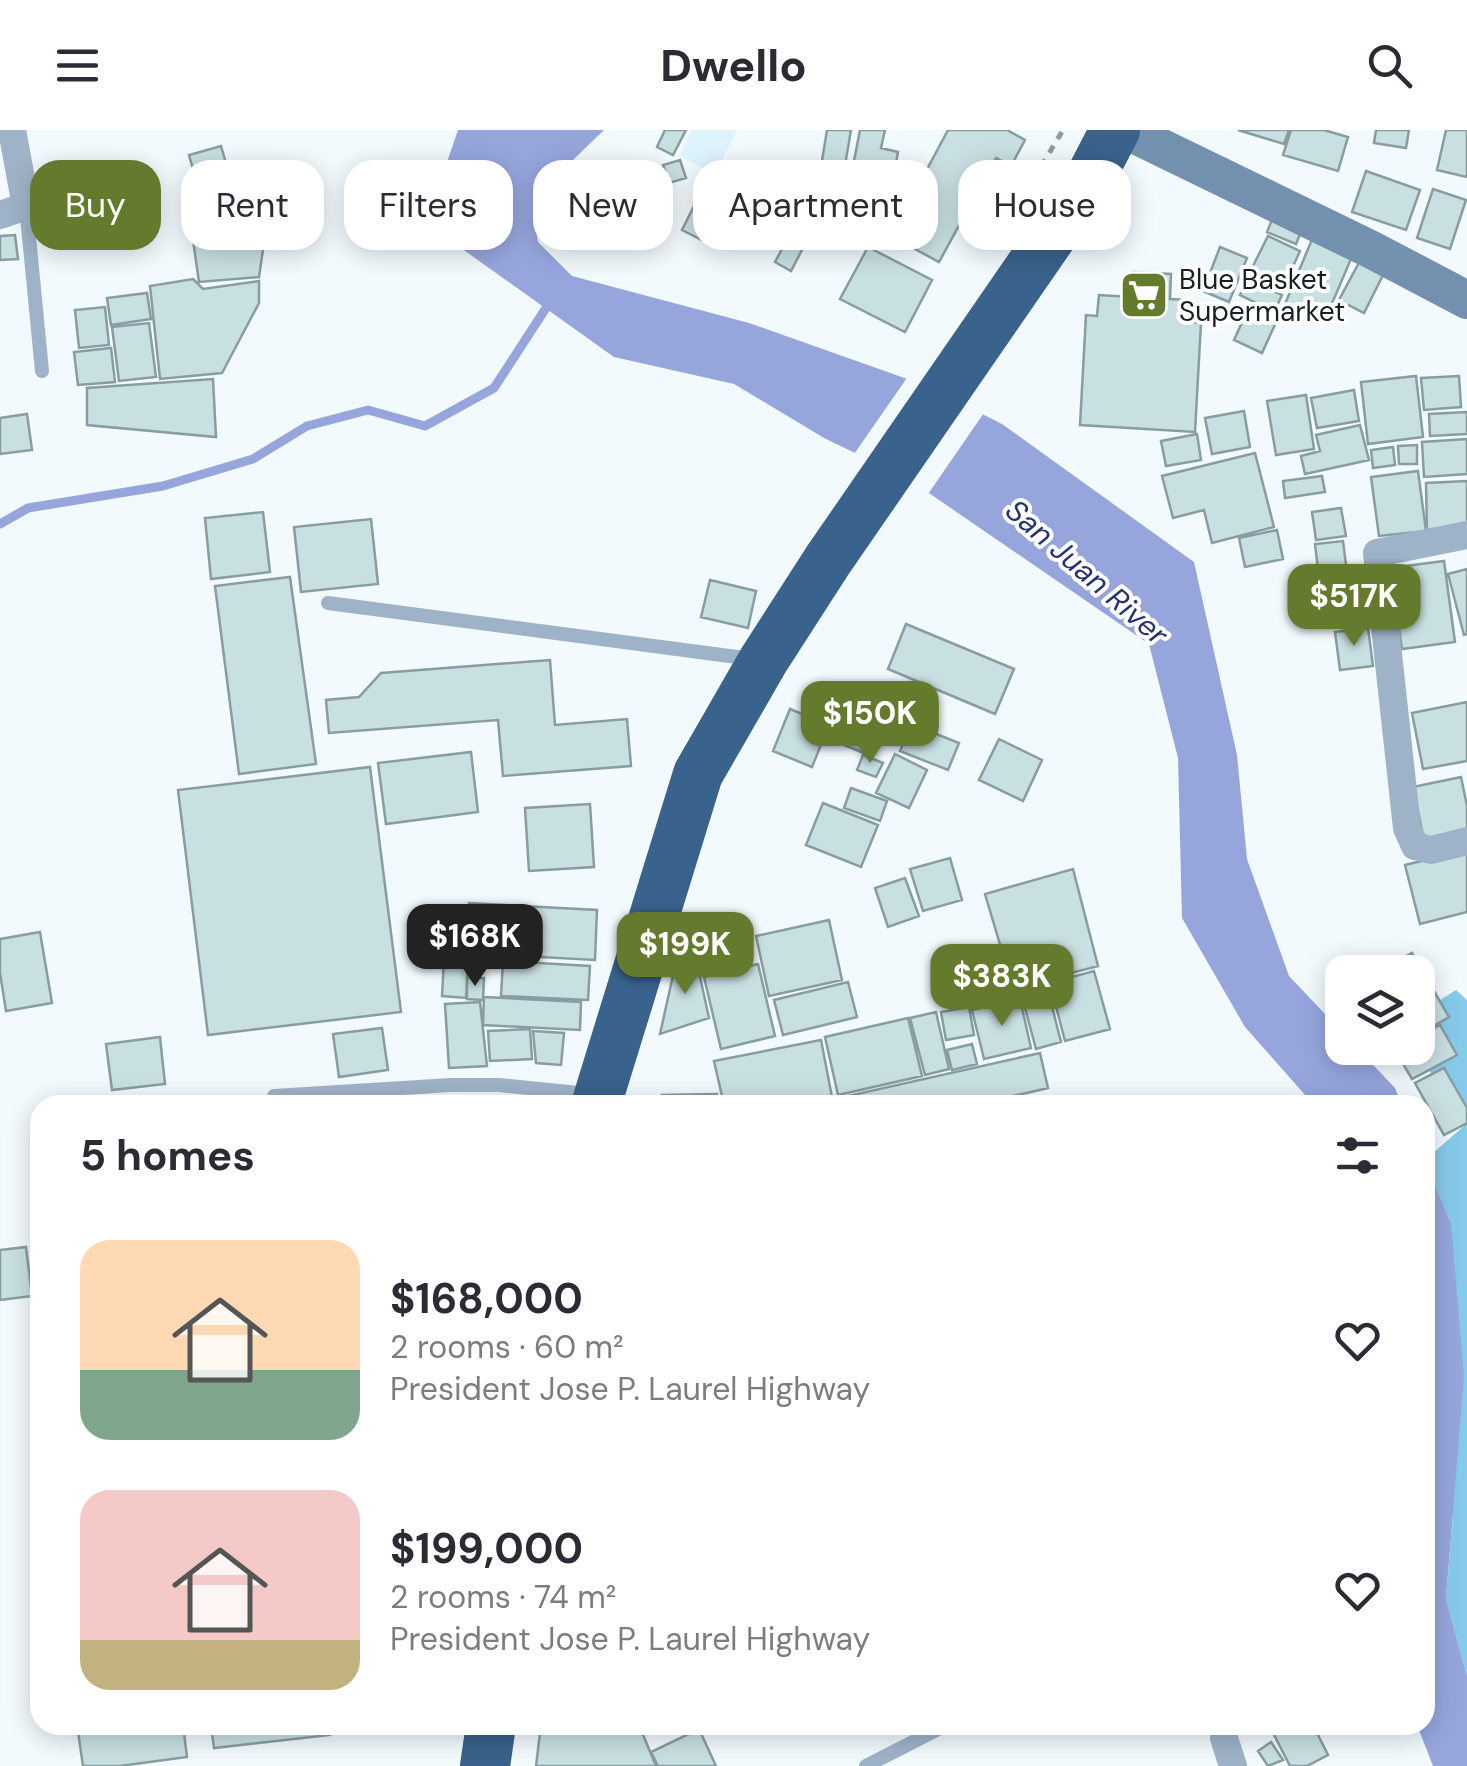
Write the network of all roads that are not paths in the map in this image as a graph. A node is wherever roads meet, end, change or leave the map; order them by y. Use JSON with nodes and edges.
{"nodes":[{"id":1,"x":12,"y":130,"type":"edge"},
{"id":2,"x":1114,"y":130,"type":"edge"},
{"id":3,"x":1125,"y":130,"type":"edge"},
{"id":4,"x":13,"y":210,"type":"edge"},
{"id":5,"x":1467,"y":300,"type":"edge"},
{"id":6,"x":42,"y":371,"type":"dead end"},
{"id":7,"x":1467,"y":534,"type":"edge"},
{"id":8,"x":328,"y":603,"type":"dead end"},
{"id":9,"x":763,"y":660,"type":"junction"},
{"id":10,"x":1467,"y":840,"type":"edge"},
{"id":11,"x":290,"y":1095,"type":"edge"},
{"id":12,"x":564,"y":1095,"type":"edge"},
{"id":13,"x":599,"y":1095,"type":"edge"},
{"id":14,"x":490,"y":1735,"type":"edge"},
{"id":15,"x":926,"y":1735,"type":"edge"},
{"id":16,"x":1224,"y":1738,"type":"dead end"},
{"id":17,"x":485,"y":1766,"type":"edge"},
{"id":18,"x":866,"y":1766,"type":"edge"},
{"id":19,"x":1234,"y":1766,"type":"edge"}],
"edges":[{"from":1,"to":4,"type":"street"},
{"from":2,"to":9,"type":"highway"},
{"from":3,"to":5,"type":"main road"},
{"from":4,"to":6,"type":"lane"},
{"from":7,"to":10,"type":"street"},
{"from":8,"to":9,"type":"lane"},
{"from":9,"to":13,"type":"highway"},
{"from":11,"to":12,"type":"lane"},
{"from":14,"to":17,"type":"highway"},
{"from":15,"to":18,"type":"lane"},
{"from":16,"to":19,"type":"street"}]}
